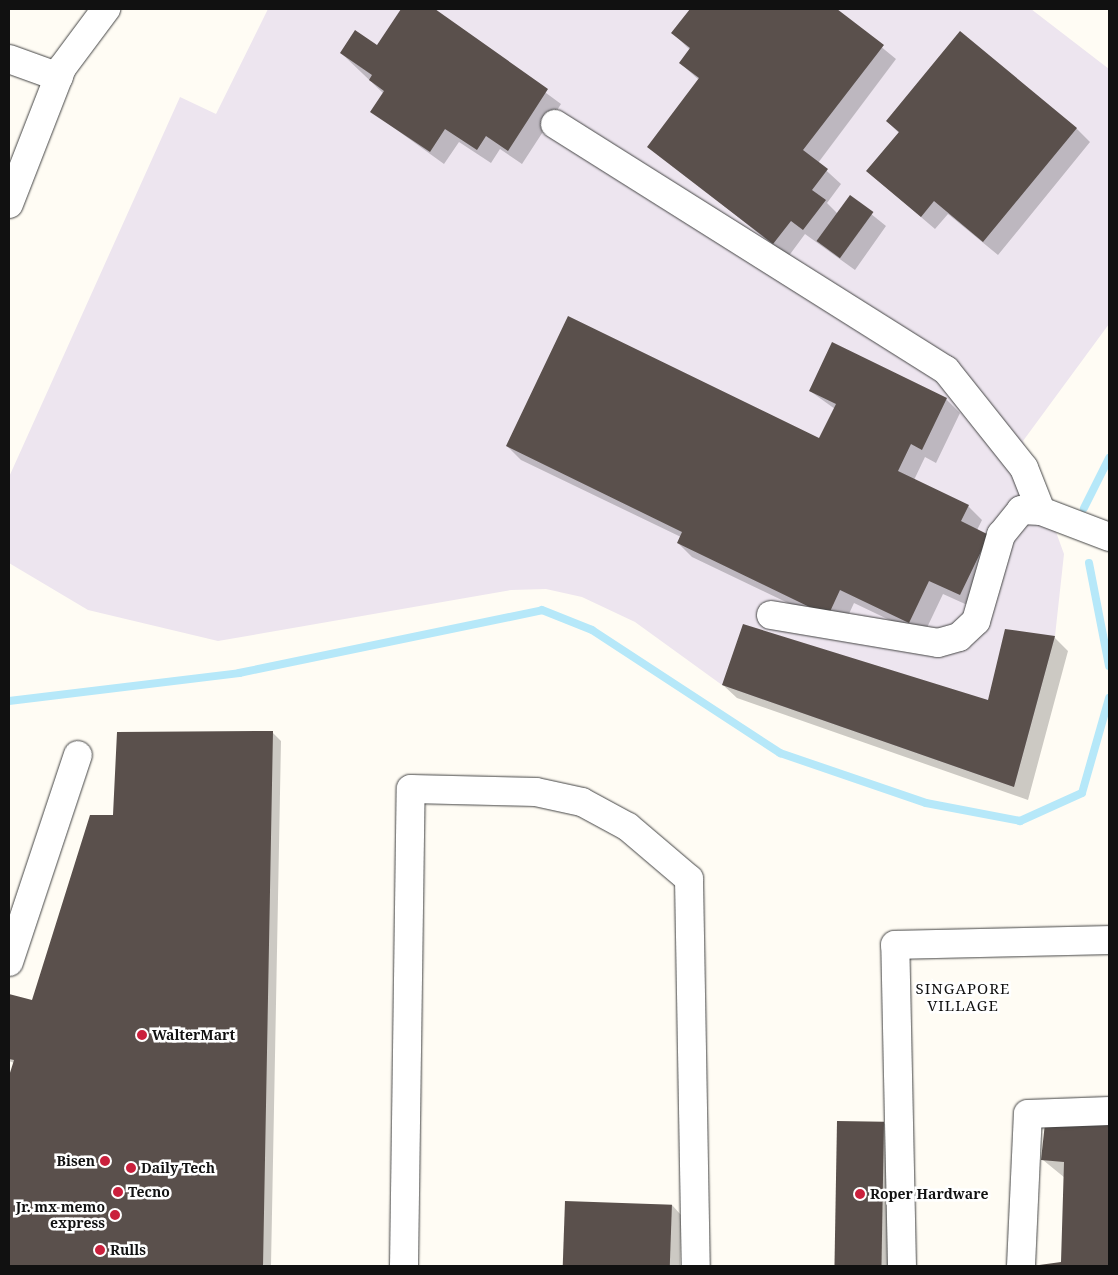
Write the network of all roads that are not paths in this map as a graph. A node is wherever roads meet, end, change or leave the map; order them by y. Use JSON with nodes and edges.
{"nodes":[{"id":1,"x":106,"y":9,"type":"edge"},
{"id":2,"x":9,"y":59,"type":"edge"},
{"id":3,"x":58,"y":77,"type":"junction"},
{"id":4,"x":555,"y":124,"type":"dead end"},
{"id":5,"x":9,"y":204,"type":"edge"},
{"id":6,"x":1041,"y":511,"type":"junction"},
{"id":7,"x":1109,"y":537,"type":"edge"},
{"id":8,"x":771,"y":615,"type":"dead end"},
{"id":9,"x":78,"y":755,"type":"dead end"},
{"id":10,"x":1109,"y":940,"type":"edge"},
{"id":11,"x":9,"y":962,"type":"edge"},
{"id":12,"x":1109,"y":1111,"type":"edge"},
{"id":13,"x":404,"y":1266,"type":"edge"},
{"id":14,"x":696,"y":1266,"type":"edge"},
{"id":15,"x":902,"y":1266,"type":"edge"},
{"id":16,"x":1021,"y":1266,"type":"edge"}],
"edges":[{"from":1,"to":3,"type":"street"},
{"from":2,"to":3,"type":"street"},
{"from":3,"to":5,"type":"street"},
{"from":4,"to":6,"type":"street"},
{"from":6,"to":7,"type":"street"},
{"from":6,"to":8,"type":"street"},
{"from":9,"to":11,"type":"street"},
{"from":10,"to":15,"type":"street"},
{"from":12,"to":16,"type":"street"},
{"from":13,"to":14,"type":"street"}]}
